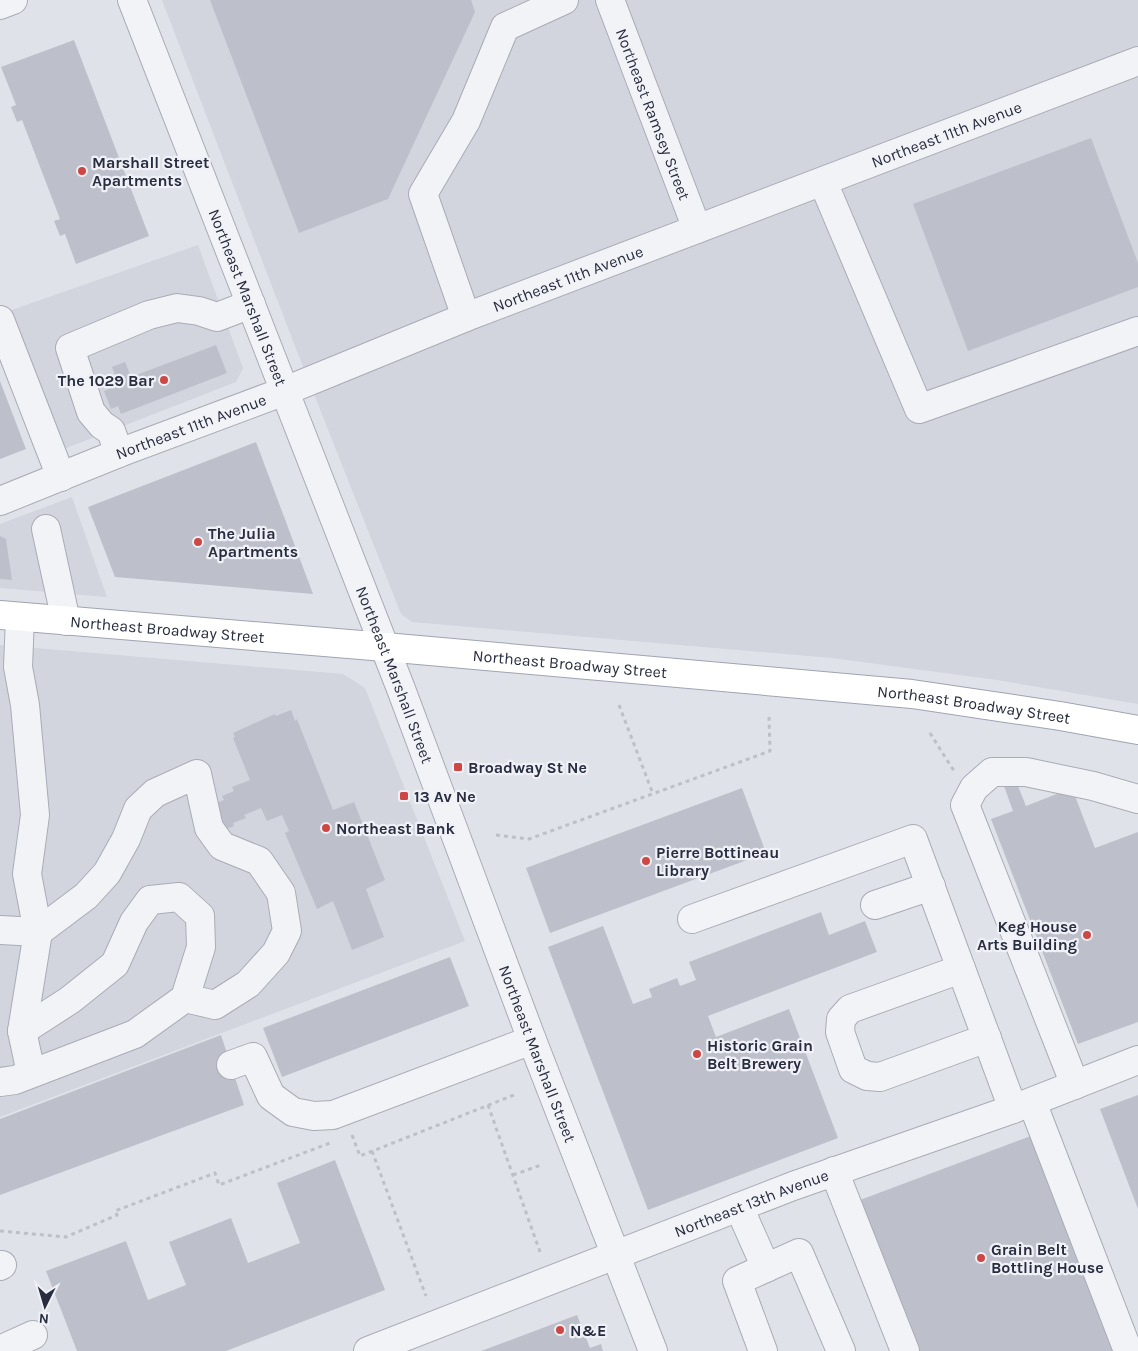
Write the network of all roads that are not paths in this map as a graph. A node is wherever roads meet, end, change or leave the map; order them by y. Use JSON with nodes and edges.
{"nodes":[{"id":1,"x":13,"y":0,"type":"edge"},
{"id":2,"x":132,"y":0,"type":"edge"},
{"id":3,"x":564,"y":0,"type":"edge"},
{"id":4,"x":610,"y":0,"type":"edge"},
{"id":5,"x":0,"y":5,"type":"edge"},
{"id":6,"x":1138,"y":61,"type":"edge"},
{"id":7,"x":823,"y":182,"type":"junction"},
{"id":8,"x":698,"y":229,"type":"junction"},
{"id":9,"x":251,"y":304,"type":"junction"},
{"id":10,"x":466,"y":317,"type":"junction"},
{"id":11,"x":0,"y":320,"type":"edge"},
{"id":12,"x":1138,"y":331,"type":"edge"},
{"id":13,"x":285,"y":391,"type":"junction"},
{"id":14,"x":119,"y":453,"type":"junction"},
{"id":15,"x":61,"y":477,"type":"junction"},
{"id":16,"x":0,"y":501,"type":"edge"},
{"id":17,"x":46,"y":529,"type":"dead end"},
{"id":18,"x":10,"y":616,"type":"edge"},
{"id":19,"x":66,"y":621,"type":"junction"},
{"id":20,"x":385,"y":647,"type":"junction"},
{"id":21,"x":1138,"y":730,"type":"edge"},
{"id":22,"x":1138,"y":799,"type":"edge"},
{"id":23,"x":931,"y":886,"type":"junction"},
{"id":24,"x":874,"y":905,"type":"dead end"},
{"id":25,"x":692,"y":919,"type":"dead end"},
{"id":26,"x":0,"y":930,"type":"edge"},
{"id":27,"x":38,"y":932,"type":"junction"},
{"id":28,"x":961,"y":969,"type":"junction"},
{"id":29,"x":186,"y":998,"type":"junction"},
{"id":30,"x":22,"y":1031,"type":"junction"},
{"id":31,"x":987,"y":1038,"type":"junction"},
{"id":32,"x":532,"y":1040,"type":"junction"},
{"id":33,"x":1138,"y":1060,"type":"edge"},
{"id":34,"x":231,"y":1065,"type":"dead end"},
{"id":35,"x":31,"y":1073,"type":"junction"},
{"id":36,"x":0,"y":1082,"type":"edge"},
{"id":37,"x":1075,"y":1085,"type":"junction"},
{"id":38,"x":1022,"y":1105,"type":"junction"},
{"id":39,"x":834,"y":1171,"type":"junction"},
{"id":40,"x":739,"y":1207,"type":"junction"},
{"id":41,"x":616,"y":1254,"type":"junction"},
{"id":42,"x":766,"y":1268,"type":"junction"},
{"id":43,"x":33,"y":1335,"type":"dead end"},
{"id":44,"x":381,"y":1349,"type":"edge"},
{"id":45,"x":0,"y":1350,"type":"edge"},
{"id":46,"x":653,"y":1351,"type":"edge"},
{"id":47,"x":763,"y":1351,"type":"edge"},
{"id":48,"x":841,"y":1351,"type":"edge"},
{"id":49,"x":905,"y":1351,"type":"edge"},
{"id":50,"x":1128,"y":1351,"type":"edge"}],
"edges":[{"from":1,"to":5,"type":"street"},
{"from":2,"to":9,"type":"street","name":"Northeast Marshall Street"},
{"from":3,"to":10,"type":"street"},
{"from":4,"to":8,"type":"street","name":"Northeast Ramsey Street"},
{"from":6,"to":7,"type":"street","name":"Northeast 11th Avenue"},
{"from":7,"to":8,"type":"street","name":"Northeast 11th Avenue"},
{"from":7,"to":12,"type":"street"},
{"from":8,"to":10,"type":"street","name":"Northeast 11th Avenue"},
{"from":9,"to":13,"type":"street","name":"Northeast Marshall Street"},
{"from":9,"to":14,"type":"street"},
{"from":10,"to":13,"type":"street","name":"Northeast 11th Avenue"},
{"from":11,"to":15,"type":"street"},
{"from":13,"to":14,"type":"street","name":"Northeast 11th Avenue"},
{"from":13,"to":20,"type":"street","name":"Northeast Marshall Street"},
{"from":14,"to":15,"type":"street","name":"Northeast 11th Avenue"},
{"from":15,"to":16,"type":"street","name":"Northeast 11th Avenue"},
{"from":17,"to":19,"type":"street"},
{"from":18,"to":19,"type":"main road","name":"Northeast Broadway Street"},
{"from":18,"to":27,"type":"street"},
{"from":19,"to":20,"type":"main road","name":"Northeast Broadway Street"},
{"from":20,"to":21,"type":"main road","name":"Northeast Broadway Street"},
{"from":20,"to":32,"type":"street","name":"Northeast Marshall Street"},
{"from":22,"to":37,"type":"street"},
{"from":23,"to":24,"type":"street"},
{"from":23,"to":25,"type":"street"},
{"from":23,"to":28,"type":"street"},
{"from":26,"to":27,"type":"street"},
{"from":27,"to":29,"type":"street"},
{"from":27,"to":30,"type":"street"},
{"from":28,"to":31,"type":"street"},
{"from":28,"to":31,"type":"street"},
{"from":29,"to":30,"type":"street"},
{"from":29,"to":35,"type":"street"},
{"from":30,"to":35,"type":"street"},
{"from":31,"to":38,"type":"street"},
{"from":32,"to":34,"type":"street"},
{"from":32,"to":41,"type":"street","name":"Northeast Marshall Street"},
{"from":33,"to":37,"type":"street","name":"Northeast 13th Avenue"},
{"from":35,"to":36,"type":"street"},
{"from":37,"to":38,"type":"street","name":"Northeast 13th Avenue"},
{"from":38,"to":39,"type":"street","name":"Northeast 13th Avenue"},
{"from":38,"to":50,"type":"street"},
{"from":39,"to":40,"type":"street","name":"Northeast 13th Avenue"},
{"from":39,"to":49,"type":"street"},
{"from":40,"to":41,"type":"street","name":"Northeast 13th Avenue"},
{"from":40,"to":42,"type":"street"},
{"from":41,"to":44,"type":"street","name":"Northeast 13th Avenue"},
{"from":41,"to":46,"type":"street","name":"Northeast Marshall Street"},
{"from":42,"to":47,"type":"street"},
{"from":42,"to":48,"type":"street"},
{"from":43,"to":45,"type":"street"}]}
